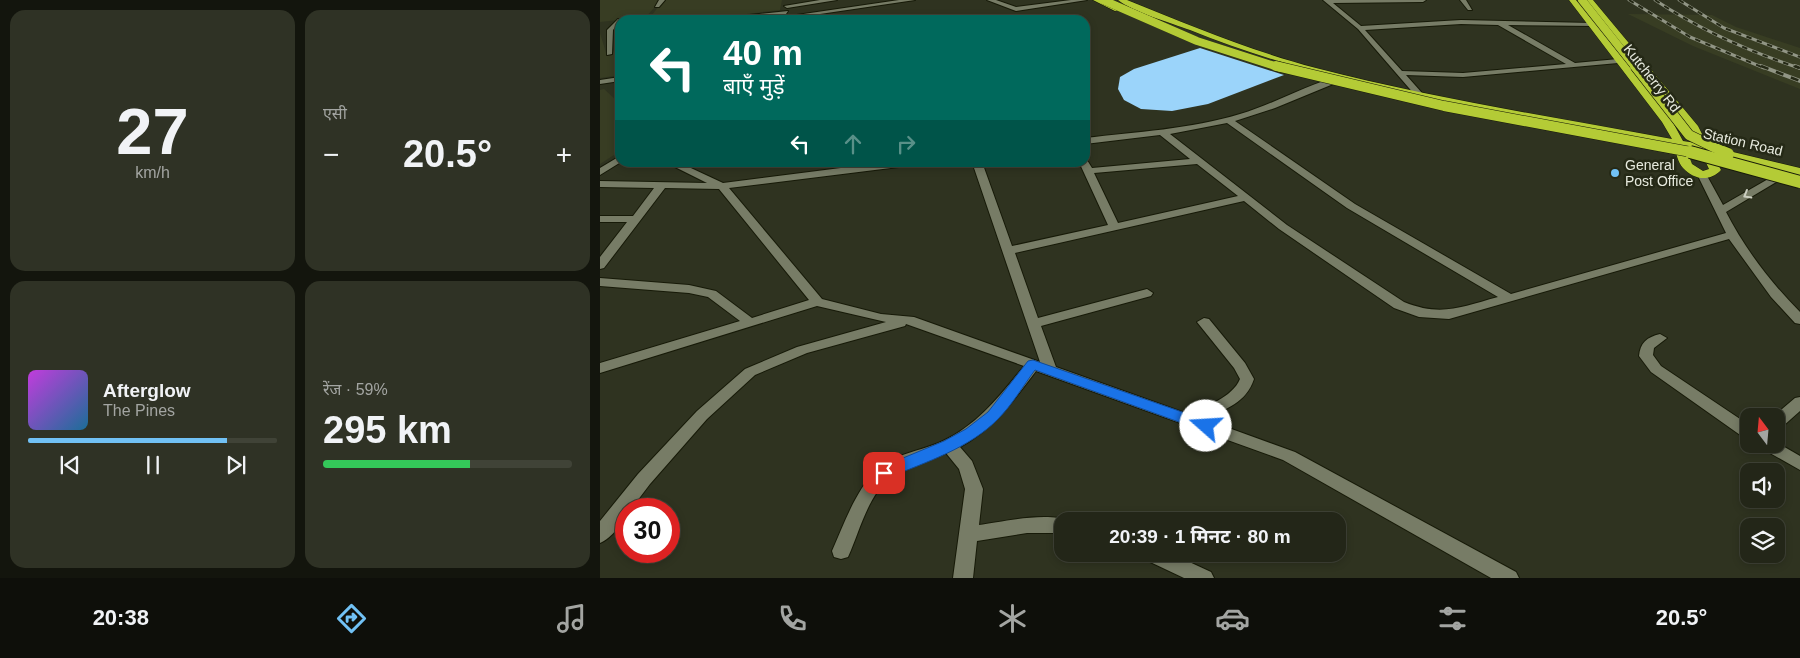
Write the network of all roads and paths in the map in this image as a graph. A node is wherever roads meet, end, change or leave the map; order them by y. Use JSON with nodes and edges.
{"nodes":[{"id":1,"x":662,"y":0,"type":"edge"},
{"id":2,"x":834,"y":0,"type":"edge"},
{"id":3,"x":912,"y":0,"type":"edge"},
{"id":4,"x":990,"y":0,"type":"edge"},
{"id":5,"x":1031,"y":0,"type":"edge"},
{"id":6,"x":1084,"y":0,"type":"edge"},
{"id":7,"x":1096,"y":0,"type":"edge"},
{"id":8,"x":1103,"y":0,"type":"edge"},
{"id":9,"x":1113,"y":0,"type":"edge"},
{"id":10,"x":1121,"y":0,"type":"edge"},
{"id":11,"x":1423,"y":0,"type":"edge"},
{"id":12,"x":1463,"y":0,"type":"edge"},
{"id":13,"x":1572,"y":0,"type":"edge"},
{"id":14,"x":1582,"y":0,"type":"edge"},
{"id":15,"x":1588,"y":0,"type":"edge"},
{"id":16,"x":1327,"y":1,"type":"edge"},
{"id":17,"x":1044,"y":5,"type":"junction"},
{"id":18,"x":657,"y":6,"type":"dead end"},
{"id":19,"x":1470,"y":9,"type":"dead end"},
{"id":20,"x":786,"y":11,"type":"edge"},
{"id":21,"x":749,"y":15,"type":"edge"},
{"id":22,"x":1497,"y":22,"type":"junction"},
{"id":23,"x":615,"y":24,"type":"edge"},
{"id":24,"x":1592,"y":25,"type":"junction"},
{"id":25,"x":1360,"y":28,"type":"junction"},
{"id":26,"x":600,"y":30,"type":"edge"},
{"id":27,"x":610,"y":30,"type":"junction"},
{"id":28,"x":609,"y":54,"type":"dead end"},
{"id":29,"x":1618,"y":61,"type":"junction"},
{"id":30,"x":1575,"y":66,"type":"junction"},
{"id":31,"x":1401,"y":73,"type":"junction"},
{"id":32,"x":1342,"y":77,"type":"junction"},
{"id":33,"x":603,"y":81,"type":"edge"},
{"id":34,"x":1326,"y":83,"type":"junction"},
{"id":35,"x":615,"y":86,"type":"edge"},
{"id":36,"x":1418,"y":93,"type":"junction"},
{"id":37,"x":1227,"y":120,"type":"junction"},
{"id":38,"x":1162,"y":132,"type":"junction"},
{"id":39,"x":1090,"y":140,"type":"edge"},
{"id":40,"x":1679,"y":143,"type":"junction"},
{"id":41,"x":1704,"y":148,"type":"junction"},
{"id":42,"x":1683,"y":156,"type":"junction"},
{"id":43,"x":1741,"y":159,"type":"junction"},
{"id":44,"x":1199,"y":161,"type":"junction"},
{"id":45,"x":615,"y":162,"type":"edge"},
{"id":46,"x":1711,"y":162,"type":"junction"},
{"id":47,"x":680,"y":167,"type":"edge"},
{"id":48,"x":875,"y":167,"type":"edge"},
{"id":49,"x":979,"y":167,"type":"edge"},
{"id":50,"x":1086,"y":167,"type":"edge"},
{"id":51,"x":1090,"y":167,"type":"edge"},
{"id":52,"x":1795,"y":171,"type":"edge"},
{"id":53,"x":600,"y":172,"type":"edge"},
{"id":54,"x":1703,"y":176,"type":"junction"},
{"id":55,"x":1775,"y":179,"type":"junction"},
{"id":56,"x":1800,"y":181,"type":"edge"},
{"id":57,"x":600,"y":184,"type":"edge"},
{"id":58,"x":662,"y":186,"type":"junction"},
{"id":59,"x":722,"y":186,"type":"junction"},
{"id":60,"x":1800,"y":186,"type":"edge"},
{"id":61,"x":1245,"y":198,"type":"junction"},
{"id":62,"x":1720,"y":211,"type":"junction"},
{"id":63,"x":600,"y":219,"type":"edge"},
{"id":64,"x":635,"y":220,"type":"junction"},
{"id":65,"x":1114,"y":226,"type":"junction"},
{"id":66,"x":1732,"y":235,"type":"junction"},
{"id":67,"x":1007,"y":251,"type":"junction"},
{"id":68,"x":600,"y":264,"type":"edge"},
{"id":69,"x":600,"y":282,"type":"edge"},
{"id":70,"x":1147,"y":293,"type":"dead end"},
{"id":71,"x":1509,"y":298,"type":"junction"},
{"id":72,"x":817,"y":302,"type":"junction"},
{"id":73,"x":909,"y":320,"type":"junction"},
{"id":74,"x":1800,"y":320,"type":"edge"},
{"id":75,"x":749,"y":322,"type":"junction"},
{"id":76,"x":1204,"y":322,"type":"dead end"},
{"id":77,"x":1033,"y":324,"type":"junction"},
{"id":78,"x":1660,"y":338,"type":"dead end"},
{"id":79,"x":1033,"y":364,"type":"junction"},
{"id":80,"x":600,"y":368,"type":"edge"},
{"id":81,"x":1050,"y":370,"type":"junction"},
{"id":82,"x":1800,"y":402,"type":"edge"},
{"id":83,"x":1785,"y":415,"type":"edge"},
{"id":84,"x":1189,"y":420,"type":"junction"},
{"id":85,"x":1740,"y":427,"type":"edge"},
{"id":86,"x":949,"y":445,"type":"junction"},
{"id":87,"x":1782,"y":453,"type":"edge"},
{"id":88,"x":1800,"y":464,"type":"edge"},
{"id":89,"x":1054,"y":526,"type":"edge"},
{"id":90,"x":600,"y":535,"type":"edge"},
{"id":91,"x":968,"y":535,"type":"junction"},
{"id":92,"x":841,"y":551,"type":"dead end"},
{"id":93,"x":1170,"y":562,"type":"edge"},
{"id":94,"x":963,"y":578,"type":"edge"},
{"id":95,"x":1204,"y":578,"type":"edge"},
{"id":96,"x":1506,"y":578,"type":"edge"}],
"edges":[{"from":1,"to":18,"type":"street"},
{"from":2,"to":20,"type":"street"},
{"from":3,"to":20,"type":"street"},
{"from":4,"to":17,"type":"street"},
{"from":5,"to":17,"type":"street"},
{"from":6,"to":17,"type":"street"},
{"from":7,"to":34,"type":"highway","name":"Station Road"},
{"from":8,"to":56,"type":"highway","bridge":true},
{"from":9,"to":43,"type":"highway","bridge":true},
{"from":10,"to":32,"type":"highway","name":"Station Road"},
{"from":11,"to":16,"type":"street"},
{"from":12,"to":19,"type":"street"},
{"from":13,"to":24,"type":"highway","name":"Kutcherry Rd"},
{"from":14,"to":43,"type":"highway","bridge":true},
{"from":15,"to":41,"type":"highway"},
{"from":16,"to":25,"type":"street"},
{"from":20,"to":21,"type":"street"},
{"from":22,"to":24,"type":"street"},
{"from":22,"to":25,"type":"street"},
{"from":22,"to":30,"type":"street"},
{"from":23,"to":27,"type":"street"},
{"from":24,"to":29,"type":"highway","name":"Kutcherry Rd"},
{"from":25,"to":31,"type":"street"},
{"from":26,"to":27,"type":"street"},
{"from":27,"to":28,"type":"street"},
{"from":29,"to":30,"type":"street"},
{"from":29,"to":40,"type":"highway","name":"Kutcherry Rd"},
{"from":30,"to":31,"type":"street"},
{"from":31,"to":36,"type":"street"},
{"from":32,"to":34,"type":"street"},
{"from":32,"to":36,"type":"highway","name":"Station Road"},
{"from":33,"to":35,"type":"street"},
{"from":34,"to":37,"type":"street"},
{"from":34,"to":42,"type":"highway","name":"Station Road"},
{"from":36,"to":40,"type":"highway","name":"Station Road"},
{"from":37,"to":38,"type":"street"},
{"from":37,"to":71,"type":"street"},
{"from":38,"to":39,"type":"street"},
{"from":38,"to":44,"type":"street"},
{"from":40,"to":41,"type":"highway","name":"Station Road"},
{"from":40,"to":42,"type":"highway","name":"Kutcherry Rd"},
{"from":41,"to":46,"type":"highway"},
{"from":41,"to":52,"type":"highway","name":"Station Road"},
{"from":42,"to":46,"type":"highway","name":"Station Road"},
{"from":42,"to":54,"type":"highway","name":"Kutcherry Rd"},
{"from":43,"to":56,"type":"highway","bridge":true},
{"from":44,"to":51,"type":"street"},
{"from":44,"to":61,"type":"street"},
{"from":45,"to":53,"type":"street"},
{"from":46,"to":54,"type":"highway"},
{"from":46,"to":55,"type":"highway","name":"Station Road"},
{"from":47,"to":59,"type":"street"},
{"from":48,"to":59,"type":"street"},
{"from":49,"to":67,"type":"street"},
{"from":50,"to":65,"type":"street"},
{"from":52,"to":55,"type":"street"},
{"from":54,"to":62,"type":"street"},
{"from":55,"to":60,"type":"highway","name":"Station Road"},
{"from":55,"to":62,"type":"street","one_way":true},
{"from":57,"to":58,"type":"street"},
{"from":58,"to":59,"type":"street"},
{"from":58,"to":64,"type":"street"},
{"from":59,"to":72,"type":"street"},
{"from":61,"to":65,"type":"street"},
{"from":61,"to":71,"type":"street"},
{"from":62,"to":66,"type":"street"},
{"from":63,"to":64,"type":"street"},
{"from":64,"to":68,"type":"street"},
{"from":65,"to":67,"type":"street"},
{"from":66,"to":71,"type":"street"},
{"from":66,"to":74,"type":"street"},
{"from":67,"to":77,"type":"street"},
{"from":69,"to":75,"type":"street"},
{"from":70,"to":77,"type":"street"},
{"from":72,"to":73,"type":"street"},
{"from":72,"to":75,"type":"street"},
{"from":73,"to":79,"type":"street"},
{"from":73,"to":90,"type":"street"},
{"from":75,"to":80,"type":"street"},
{"from":76,"to":84,"type":"street"},
{"from":77,"to":81,"type":"street"},
{"from":78,"to":85,"type":"street"},
{"from":79,"to":81,"type":"street"},
{"from":79,"to":86,"type":"street"},
{"from":81,"to":84,"type":"street"},
{"from":82,"to":83,"type":"street"},
{"from":84,"to":96,"type":"street"},
{"from":86,"to":91,"type":"street"},
{"from":86,"to":92,"type":"street"},
{"from":87,"to":88,"type":"street"},
{"from":89,"to":91,"type":"street"},
{"from":91,"to":94,"type":"street"},
{"from":93,"to":95,"type":"street"}]}
